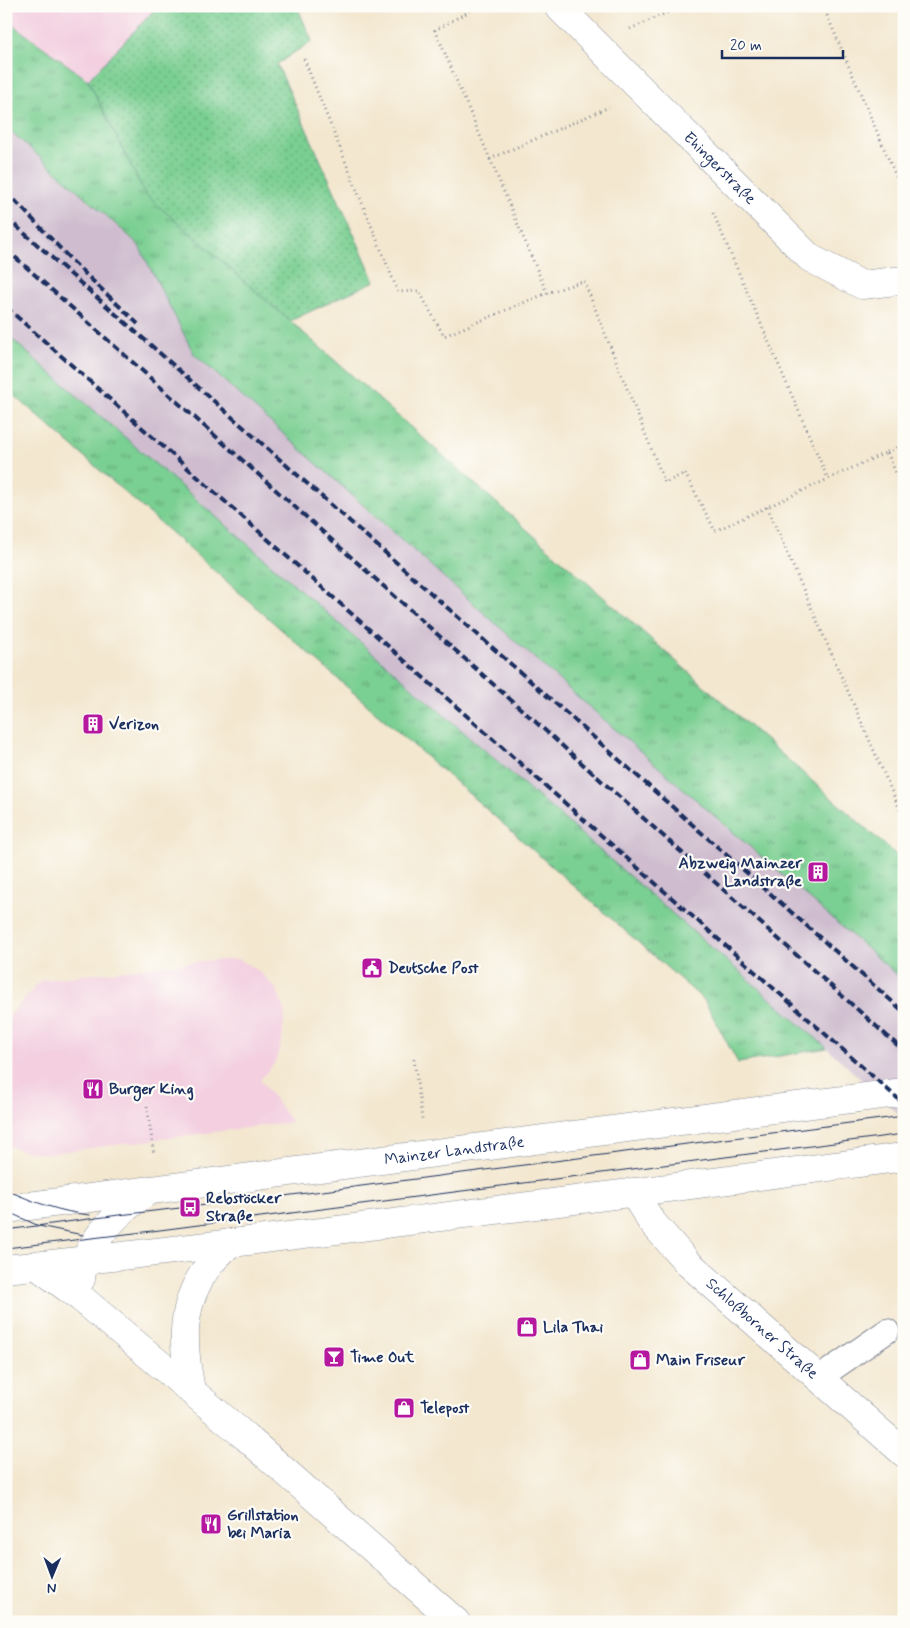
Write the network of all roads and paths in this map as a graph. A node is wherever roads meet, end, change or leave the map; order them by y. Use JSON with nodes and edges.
{"nodes":[{"id":1,"x":480,"y":6,"type":"edge"},
{"id":2,"x":558,"y":6,"type":"edge"},
{"id":3,"x":682,"y":6,"type":"edge"},
{"id":4,"x":823,"y":6,"type":"edge"},
{"id":5,"x":595,"y":43,"type":"junction"},
{"id":6,"x":304,"y":59,"type":"dead end"},
{"id":7,"x":610,"y":106,"type":"dead end"},
{"id":8,"x":490,"y":159,"type":"junction"},
{"id":9,"x":904,"y":195,"type":"edge"},
{"id":10,"x":710,"y":205,"type":"dead end"},
{"id":11,"x":904,"y":280,"type":"edge"},
{"id":12,"x":547,"y":293,"type":"junction"},
{"id":13,"x":904,"y":444,"type":"edge"},
{"id":14,"x":886,"y":452,"type":"junction"},
{"id":15,"x":828,"y":479,"type":"junction"},
{"id":16,"x":904,"y":492,"type":"edge"},
{"id":17,"x":766,"y":508,"type":"junction"},
{"id":18,"x":904,"y":819,"type":"edge"},
{"id":19,"x":414,"y":1059,"type":"dead end"},
{"id":20,"x":904,"y":1092,"type":"edge"},
{"id":21,"x":147,"y":1106,"type":"dead end"},
{"id":22,"x":422,"y":1119,"type":"dead end"},
{"id":23,"x":154,"y":1154,"type":"dead end"},
{"id":24,"x":904,"y":1157,"type":"edge"},
{"id":25,"x":148,"y":1191,"type":"junction"},
{"id":26,"x":633,"y":1192,"type":"junction"},
{"id":27,"x":11,"y":1205,"type":"edge"},
{"id":28,"x":230,"y":1243,"type":"junction"},
{"id":29,"x":86,"y":1259,"type":"junction"},
{"id":30,"x":36,"y":1266,"type":"junction"},
{"id":31,"x":6,"y":1269,"type":"edge"},
{"id":32,"x":81,"y":1298,"type":"junction"},
{"id":33,"x":887,"y":1332,"type":"dead end"},
{"id":34,"x":819,"y":1378,"type":"junction"},
{"id":35,"x":191,"y":1390,"type":"junction"},
{"id":36,"x":904,"y":1452,"type":"edge"},
{"id":37,"x":456,"y":1622,"type":"edge"}],
"edges":[{"from":1,"to":8,"type":"path"},
{"from":2,"to":5,"type":"main road","name":"Ehingerstraße"},
{"from":3,"to":5,"type":"path"},
{"from":4,"to":9,"type":"path"},
{"from":5,"to":11,"type":"main road","name":"Ehingerstraße"},
{"from":6,"to":12,"type":"path"},
{"from":7,"to":8,"type":"path"},
{"from":8,"to":12,"type":"path"},
{"from":10,"to":15,"type":"path"},
{"from":12,"to":17,"type":"path"},
{"from":13,"to":14,"type":"path"},
{"from":14,"to":15,"type":"path"},
{"from":14,"to":16,"type":"path"},
{"from":15,"to":17,"type":"path"},
{"from":17,"to":18,"type":"path"},
{"from":19,"to":22,"type":"path"},
{"from":20,"to":25,"type":"main road","name":"Mainzer Landstraße"},
{"from":21,"to":23,"type":"path"},
{"from":24,"to":26,"type":"main road"},
{"from":25,"to":27,"type":"main road","name":"Mainzer Landstraße"},
{"from":25,"to":29,"type":"main road"},
{"from":26,"to":28,"type":"main road"},
{"from":26,"to":34,"type":"main road","name":"Schloßborner Straße"},
{"from":28,"to":29,"type":"main road"},
{"from":28,"to":35,"type":"main road"},
{"from":29,"to":30,"type":"main road"},
{"from":29,"to":32,"type":"main road"},
{"from":30,"to":31,"type":"main road"},
{"from":30,"to":32,"type":"main road"},
{"from":32,"to":35,"type":"main road"},
{"from":33,"to":34,"type":"lane"},
{"from":34,"to":36,"type":"main road","name":"Schloßborner Straße"},
{"from":35,"to":37,"type":"main road"}]}
